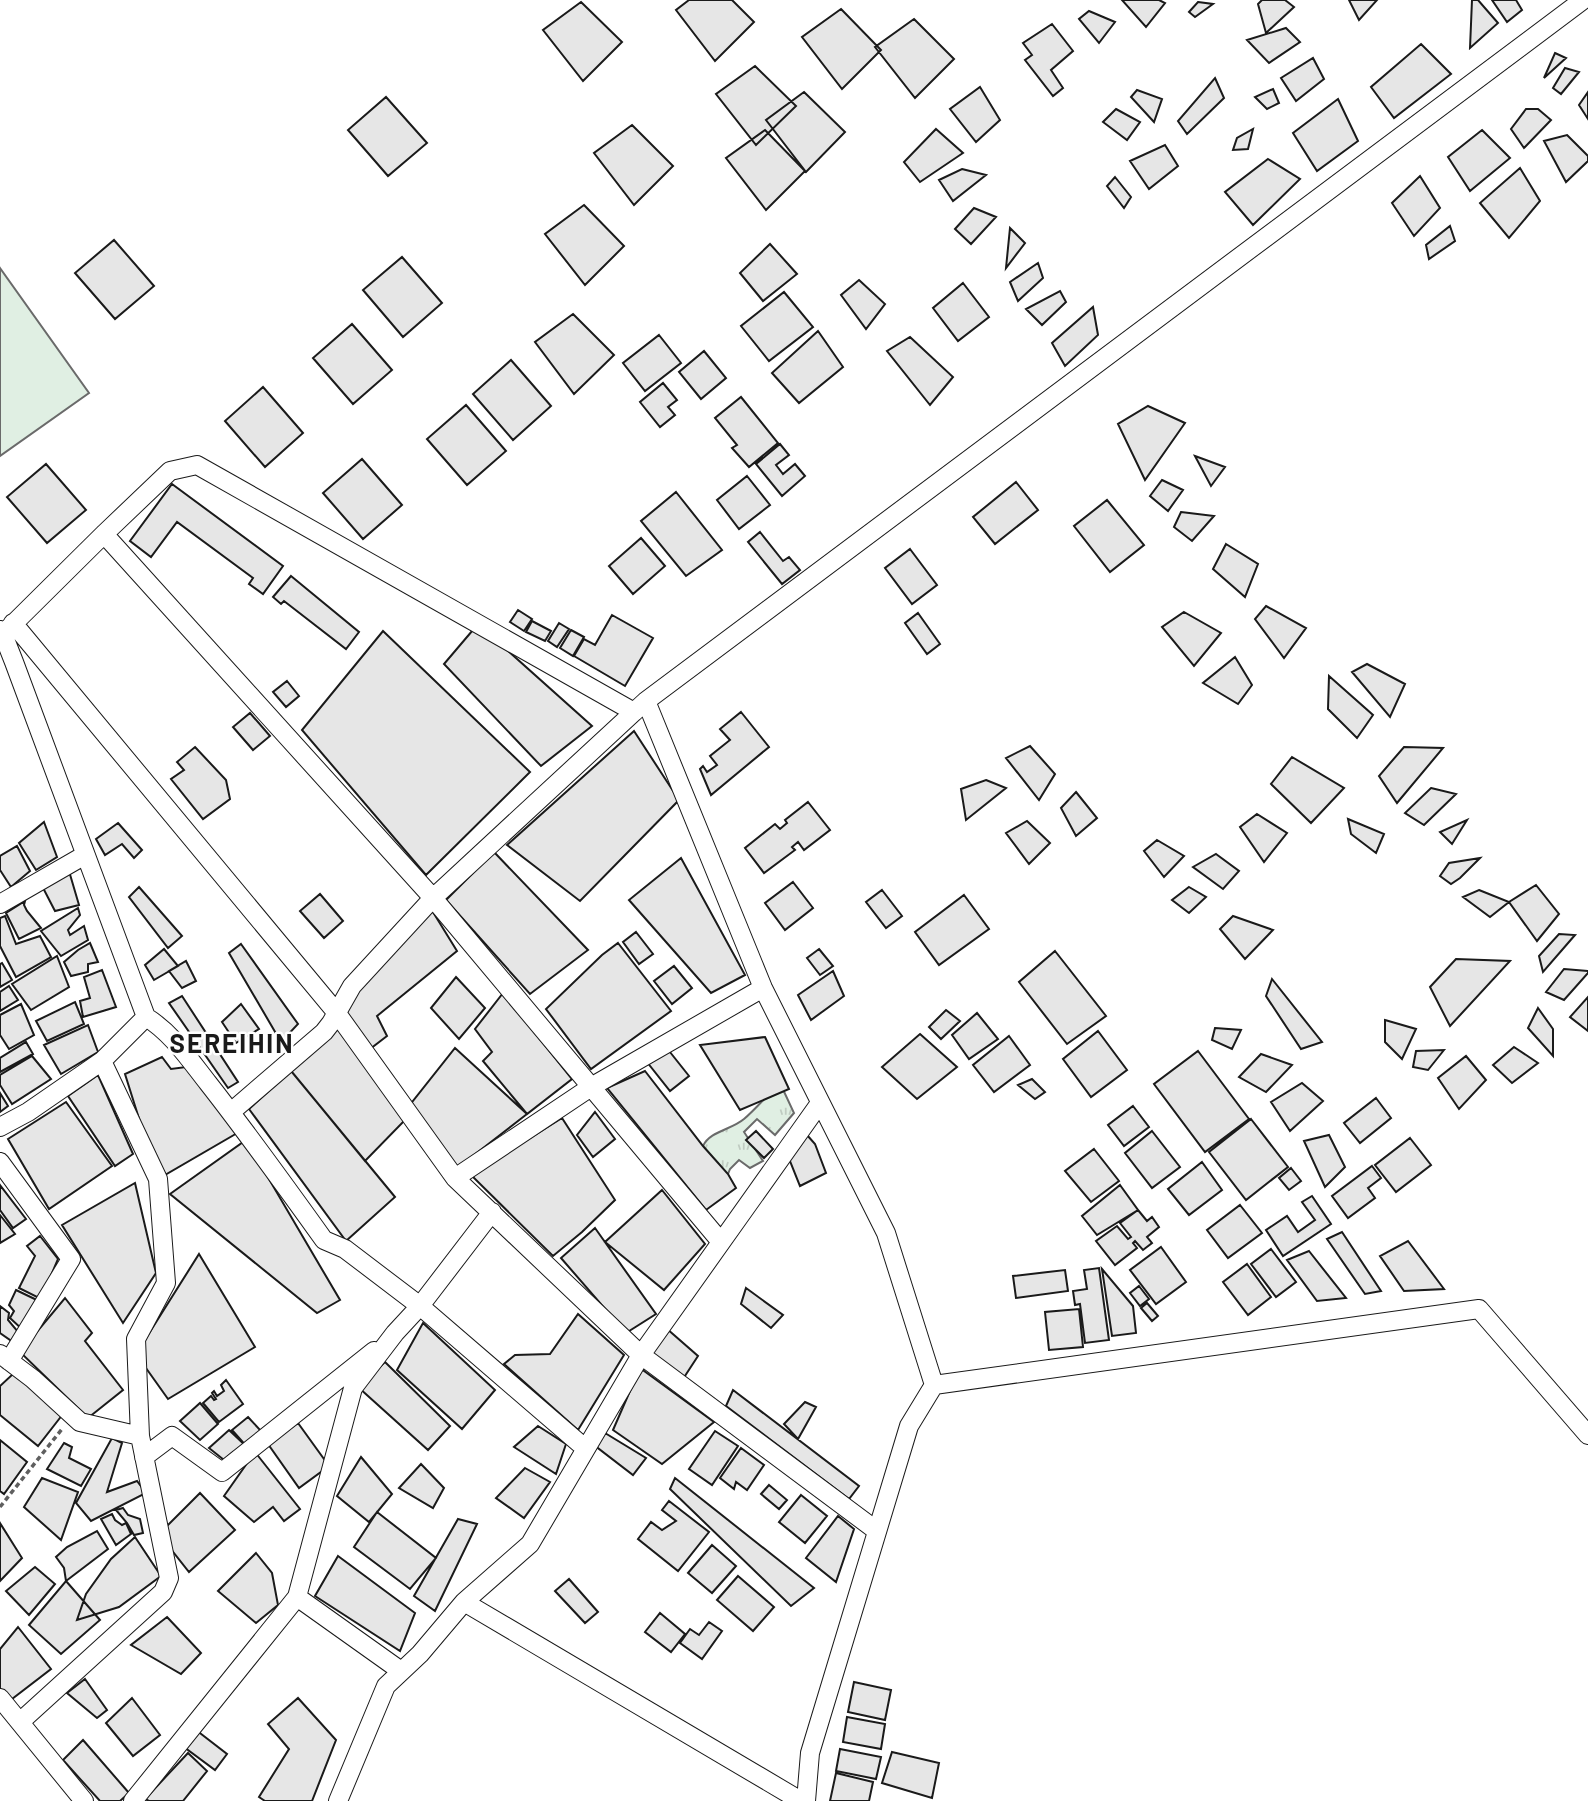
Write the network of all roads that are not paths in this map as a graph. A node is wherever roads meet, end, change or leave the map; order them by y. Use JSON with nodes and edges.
{"nodes":[{"id":1,"x":1583,"y":0,"type":"edge"},
{"id":2,"x":104,"y":534,"type":"junction"},
{"id":3,"x":5,"y":629,"type":"edge"},
{"id":4,"x":14,"y":662,"type":"junction"},
{"id":5,"x":0,"y":675,"type":"edge"},
{"id":6,"x":640,"y":706,"type":"junction"},
{"id":7,"x":85,"y":855,"type":"junction"},
{"id":8,"x":433,"y":898,"type":"junction"},
{"id":9,"x":0,"y":904,"type":"edge"},
{"id":10,"x":762,"y":988,"type":"junction"},
{"id":11,"x":336,"y":1012,"type":"junction"},
{"id":12,"x":146,"y":1017,"type":"junction"},
{"id":13,"x":102,"y":1061,"type":"junction"},
{"id":14,"x":591,"y":1087,"type":"junction"},
{"id":15,"x":820,"y":1103,"type":"junction"},
{"id":16,"x":231,"y":1112,"type":"junction"},
{"id":17,"x":0,"y":1127,"type":"edge"},
{"id":18,"x":0,"y":1162,"type":"edge"},
{"id":19,"x":455,"y":1178,"type":"junction"},
{"id":20,"x":492,"y":1212,"type":"junction"},
{"id":21,"x":721,"y":1242,"type":"junction"},
{"id":22,"x":420,"y":1306,"type":"junction"},
{"id":23,"x":395,"y":1334,"type":"junction"},
{"id":24,"x":640,"y":1355,"type":"junction"},
{"id":25,"x":4,"y":1357,"type":"edge"},
{"id":26,"x":934,"y":1385,"type":"junction"},
{"id":27,"x":1588,"y":1435,"type":"edge"},
{"id":28,"x":140,"y":1436,"type":"junction"},
{"id":29,"x":586,"y":1449,"type":"junction"},
{"id":30,"x":144,"y":1457,"type":"junction"},
{"id":31,"x":877,"y":1531,"type":"junction"},
{"id":32,"x":296,"y":1597,"type":"junction"},
{"id":33,"x":464,"y":1602,"type":"junction"},
{"id":34,"x":401,"y":1671,"type":"junction"},
{"id":35,"x":0,"y":1698,"type":"edge"},
{"id":36,"x":20,"y":1722,"type":"junction"},
{"id":37,"x":84,"y":1801,"type":"edge"},
{"id":38,"x":133,"y":1801,"type":"edge"},
{"id":39,"x":338,"y":1801,"type":"edge"},
{"id":40,"x":803,"y":1801,"type":"edge"}],
"edges":[{"from":1,"to":6,"type":"street"},
{"from":2,"to":3,"type":"street"},
{"from":2,"to":6,"type":"street"},
{"from":2,"to":8,"type":"street"},
{"from":3,"to":4,"type":"street"},
{"from":3,"to":11,"type":"street"},
{"from":4,"to":5,"type":"street"},
{"from":4,"to":7,"type":"street"},
{"from":6,"to":8,"type":"street"},
{"from":6,"to":10,"type":"street"},
{"from":7,"to":9,"type":"street"},
{"from":7,"to":12,"type":"street"},
{"from":8,"to":11,"type":"street"},
{"from":8,"to":14,"type":"street"},
{"from":10,"to":14,"type":"street"},
{"from":10,"to":15,"type":"street"},
{"from":11,"to":16,"type":"street"},
{"from":11,"to":19,"type":"street"},
{"from":12,"to":13,"type":"street"},
{"from":12,"to":16,"type":"street"},
{"from":13,"to":17,"type":"street"},
{"from":13,"to":28,"type":"street"},
{"from":14,"to":19,"type":"street"},
{"from":14,"to":21,"type":"street"},
{"from":15,"to":21,"type":"street"},
{"from":15,"to":26,"type":"street"},
{"from":16,"to":22,"type":"street"},
{"from":18,"to":25,"type":"street"},
{"from":19,"to":20,"type":"street"},
{"from":20,"to":22,"type":"street"},
{"from":20,"to":24,"type":"street"},
{"from":21,"to":24,"type":"street"},
{"from":22,"to":23,"type":"street"},
{"from":22,"to":29,"type":"street"},
{"from":23,"to":30,"type":"street"},
{"from":23,"to":32,"type":"street"},
{"from":24,"to":29,"type":"street"},
{"from":24,"to":31,"type":"street"},
{"from":25,"to":28,"type":"street"},
{"from":26,"to":27,"type":"street"},
{"from":26,"to":31,"type":"street"},
{"from":28,"to":30,"type":"street"},
{"from":29,"to":33,"type":"street"},
{"from":30,"to":36,"type":"street"},
{"from":31,"to":40,"type":"street"},
{"from":32,"to":34,"type":"street"},
{"from":32,"to":38,"type":"street"},
{"from":33,"to":34,"type":"street"},
{"from":33,"to":40,"type":"street"},
{"from":34,"to":39,"type":"street"},
{"from":35,"to":36,"type":"street"},
{"from":36,"to":37,"type":"street"}]}
